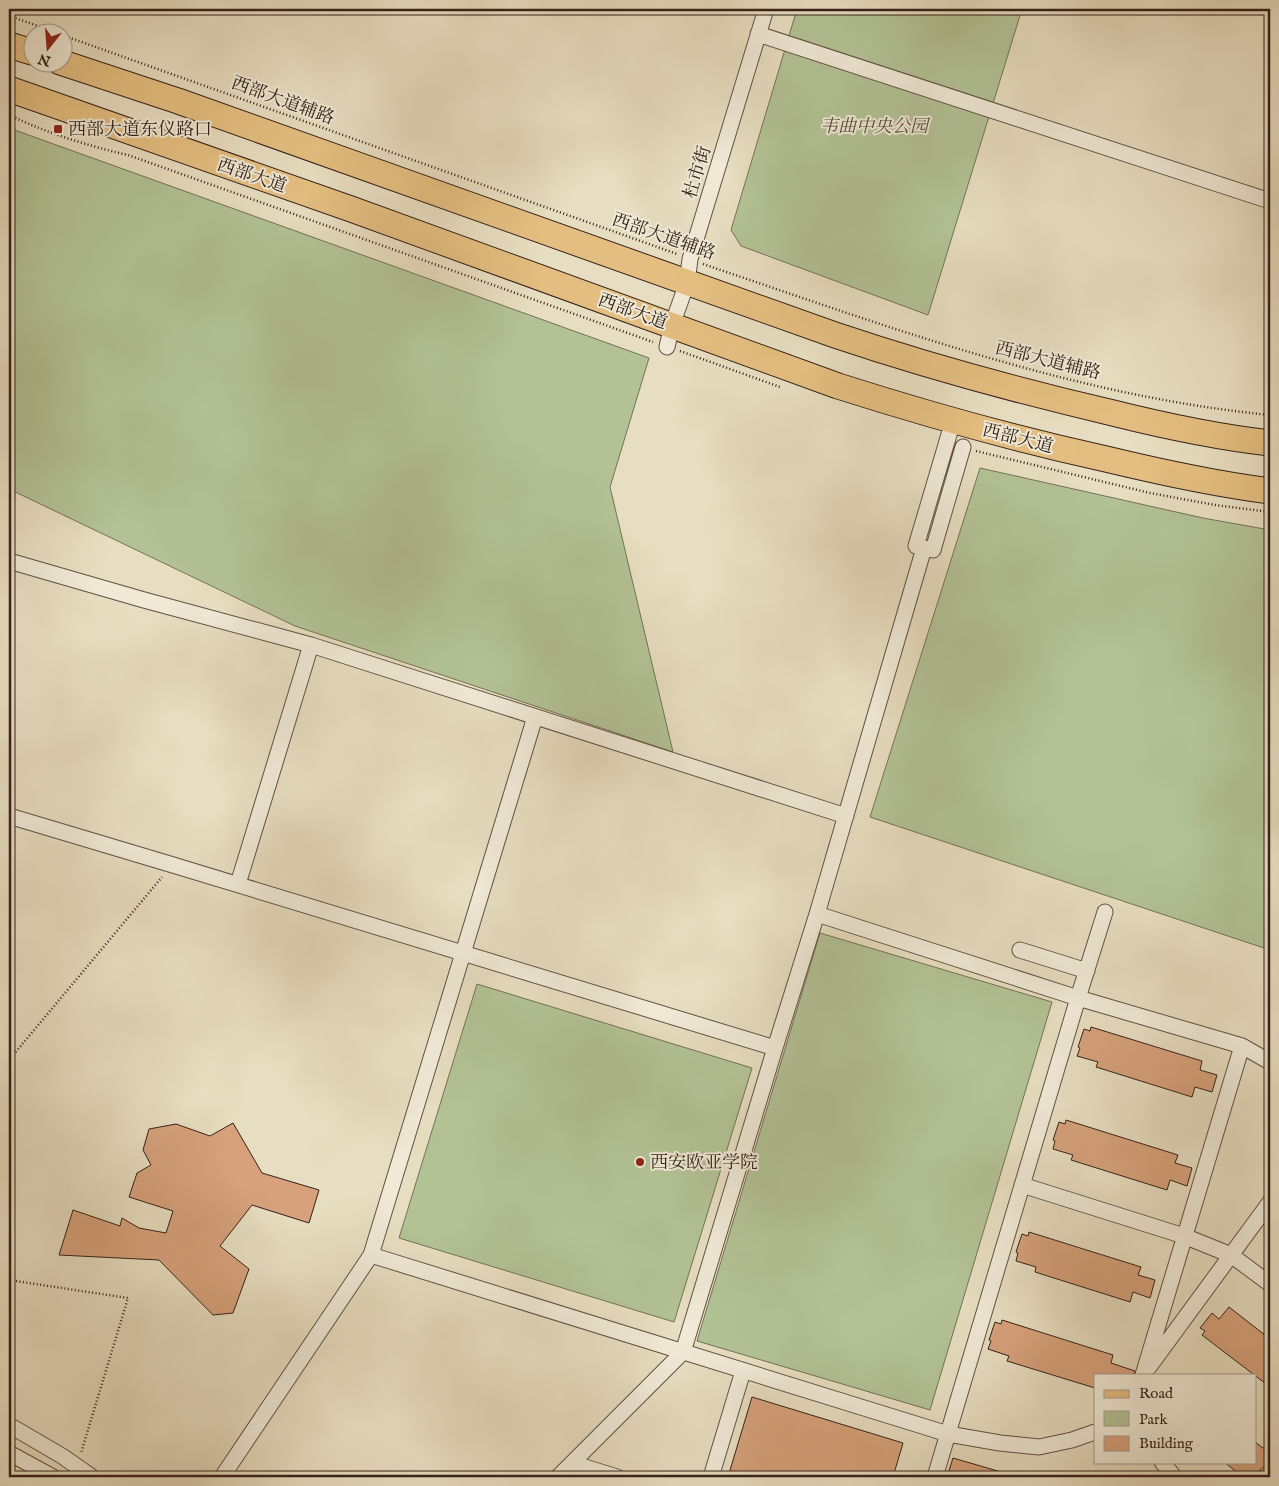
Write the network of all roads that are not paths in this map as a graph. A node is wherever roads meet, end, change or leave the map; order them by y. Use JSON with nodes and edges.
{"nodes":[{"id":1,"x":766,"y":9,"type":"edge"},
{"id":2,"x":758,"y":34,"type":"junction"},
{"id":3,"x":9,"y":45,"type":"edge"},
{"id":4,"x":22,"y":49,"type":"edge"},
{"id":5,"x":72,"y":66,"type":"edge"},
{"id":6,"x":9,"y":89,"type":"edge"},
{"id":7,"x":1270,"y":201,"type":"edge"},
{"id":8,"x":689,"y":271,"type":"junction"},
{"id":9,"x":670,"y":336,"type":"junction"},
{"id":10,"x":953,"y":422,"type":"junction"},
{"id":11,"x":1270,"y":443,"type":"edge"},
{"id":12,"x":963,"y":447,"type":"dead end"},
{"id":13,"x":1270,"y":491,"type":"edge"},
{"id":14,"x":924,"y":548,"type":"junction"},
{"id":15,"x":9,"y":561,"type":"edge"},
{"id":16,"x":311,"y":645,"type":"junction"},
{"id":17,"x":535,"y":717,"type":"junction"},
{"id":18,"x":9,"y":816,"type":"edge"},
{"id":19,"x":846,"y":816,"type":"junction"},
{"id":20,"x":238,"y":884,"type":"junction"},
{"id":21,"x":1105,"y":912,"type":"dead end"},
{"id":22,"x":817,"y":914,"type":"junction"},
{"id":23,"x":1020,"y":950,"type":"dead end"},
{"id":24,"x":463,"y":953,"type":"junction"},
{"id":25,"x":1087,"y":971,"type":"junction"},
{"id":26,"x":1078,"y":998,"type":"junction"},
{"id":27,"x":1242,"y":1046,"type":"junction"},
{"id":28,"x":775,"y":1048,"type":"junction"},
{"id":29,"x":1270,"y":1062,"type":"edge"},
{"id":30,"x":1022,"y":1185,"type":"junction"},
{"id":31,"x":1270,"y":1202,"type":"edge"},
{"id":32,"x":1184,"y":1236,"type":"junction"},
{"id":33,"x":371,"y":1255,"type":"junction"},
{"id":34,"x":1231,"y":1255,"type":"junction"},
{"id":35,"x":1270,"y":1284,"type":"edge"},
{"id":36,"x":683,"y":1352,"type":"junction"},
{"id":37,"x":743,"y":1371,"type":"junction"},
{"id":38,"x":1143,"y":1374,"type":"edge"},
{"id":39,"x":1144,"y":1374,"type":"edge"},
{"id":40,"x":9,"y":1425,"type":"edge"},
{"id":41,"x":1094,"y":1432,"type":"edge"},
{"id":42,"x":948,"y":1434,"type":"junction"},
{"id":43,"x":9,"y":1453,"type":"edge"},
{"id":44,"x":62,"y":1456,"type":"junction"},
{"id":45,"x":572,"y":1463,"type":"junction"},
{"id":46,"x":1164,"y":1464,"type":"edge"},
{"id":47,"x":1270,"y":1474,"type":"edge"},
{"id":48,"x":51,"y":1476,"type":"edge"},
{"id":49,"x":1175,"y":1476,"type":"edge"},
{"id":50,"x":92,"y":1477,"type":"edge"},
{"id":51,"x":222,"y":1477,"type":"edge"},
{"id":52,"x":558,"y":1477,"type":"edge"},
{"id":53,"x":617,"y":1477,"type":"edge"},
{"id":54,"x":711,"y":1477,"type":"edge"},
{"id":55,"x":935,"y":1477,"type":"edge"},
{"id":56,"x":1267,"y":1477,"type":"edge"}],
"edges":[{"from":1,"to":2,"type":"street","name":"杜市街"},
{"from":2,"to":7,"type":"street"},
{"from":2,"to":8,"type":"street","name":"杜市街"},
{"from":3,"to":4,"type":"main road"},
{"from":5,"to":8,"type":"main road"},
{"from":6,"to":9,"type":"main road","name":"西部大道"},
{"from":8,"to":9,"type":"street","name":"杜市街"},
{"from":8,"to":11,"type":"main road"},
{"from":9,"to":10,"type":"main road","name":"西部大道"},
{"from":10,"to":13,"type":"main road","name":"西部大道"},
{"from":10,"to":14,"type":"street"},
{"from":12,"to":14,"type":"street"},
{"from":14,"to":19,"type":"street"},
{"from":15,"to":16,"type":"street"},
{"from":16,"to":17,"type":"street"},
{"from":16,"to":20,"type":"street"},
{"from":17,"to":19,"type":"street"},
{"from":17,"to":24,"type":"street"},
{"from":18,"to":20,"type":"street"},
{"from":19,"to":22,"type":"street"},
{"from":20,"to":24,"type":"street"},
{"from":21,"to":25,"type":"street"},
{"from":22,"to":26,"type":"street"},
{"from":22,"to":28,"type":"street"},
{"from":23,"to":25,"type":"street"},
{"from":24,"to":28,"type":"street"},
{"from":24,"to":33,"type":"street"},
{"from":25,"to":26,"type":"street"},
{"from":26,"to":27,"type":"street"},
{"from":26,"to":30,"type":"street"},
{"from":27,"to":29,"type":"street"},
{"from":27,"to":32,"type":"street"},
{"from":28,"to":36,"type":"street"},
{"from":30,"to":32,"type":"street"},
{"from":30,"to":42,"type":"street"},
{"from":31,"to":34,"type":"street"},
{"from":32,"to":34,"type":"street"},
{"from":32,"to":38,"type":"street"},
{"from":33,"to":36,"type":"street"},
{"from":33,"to":51,"type":"street"},
{"from":34,"to":35,"type":"street"},
{"from":34,"to":39,"type":"street"},
{"from":36,"to":37,"type":"street"},
{"from":36,"to":45,"type":"street"},
{"from":37,"to":42,"type":"street"},
{"from":37,"to":54,"type":"street"},
{"from":40,"to":44,"type":"street"},
{"from":41,"to":42,"type":"street"},
{"from":42,"to":55,"type":"street"},
{"from":43,"to":48,"type":"street"},
{"from":44,"to":48,"type":"street"},
{"from":44,"to":50,"type":"street"},
{"from":45,"to":52,"type":"street"},
{"from":45,"to":53,"type":"street"},
{"from":46,"to":49,"type":"street"},
{"from":47,"to":56,"type":"street"}]}
